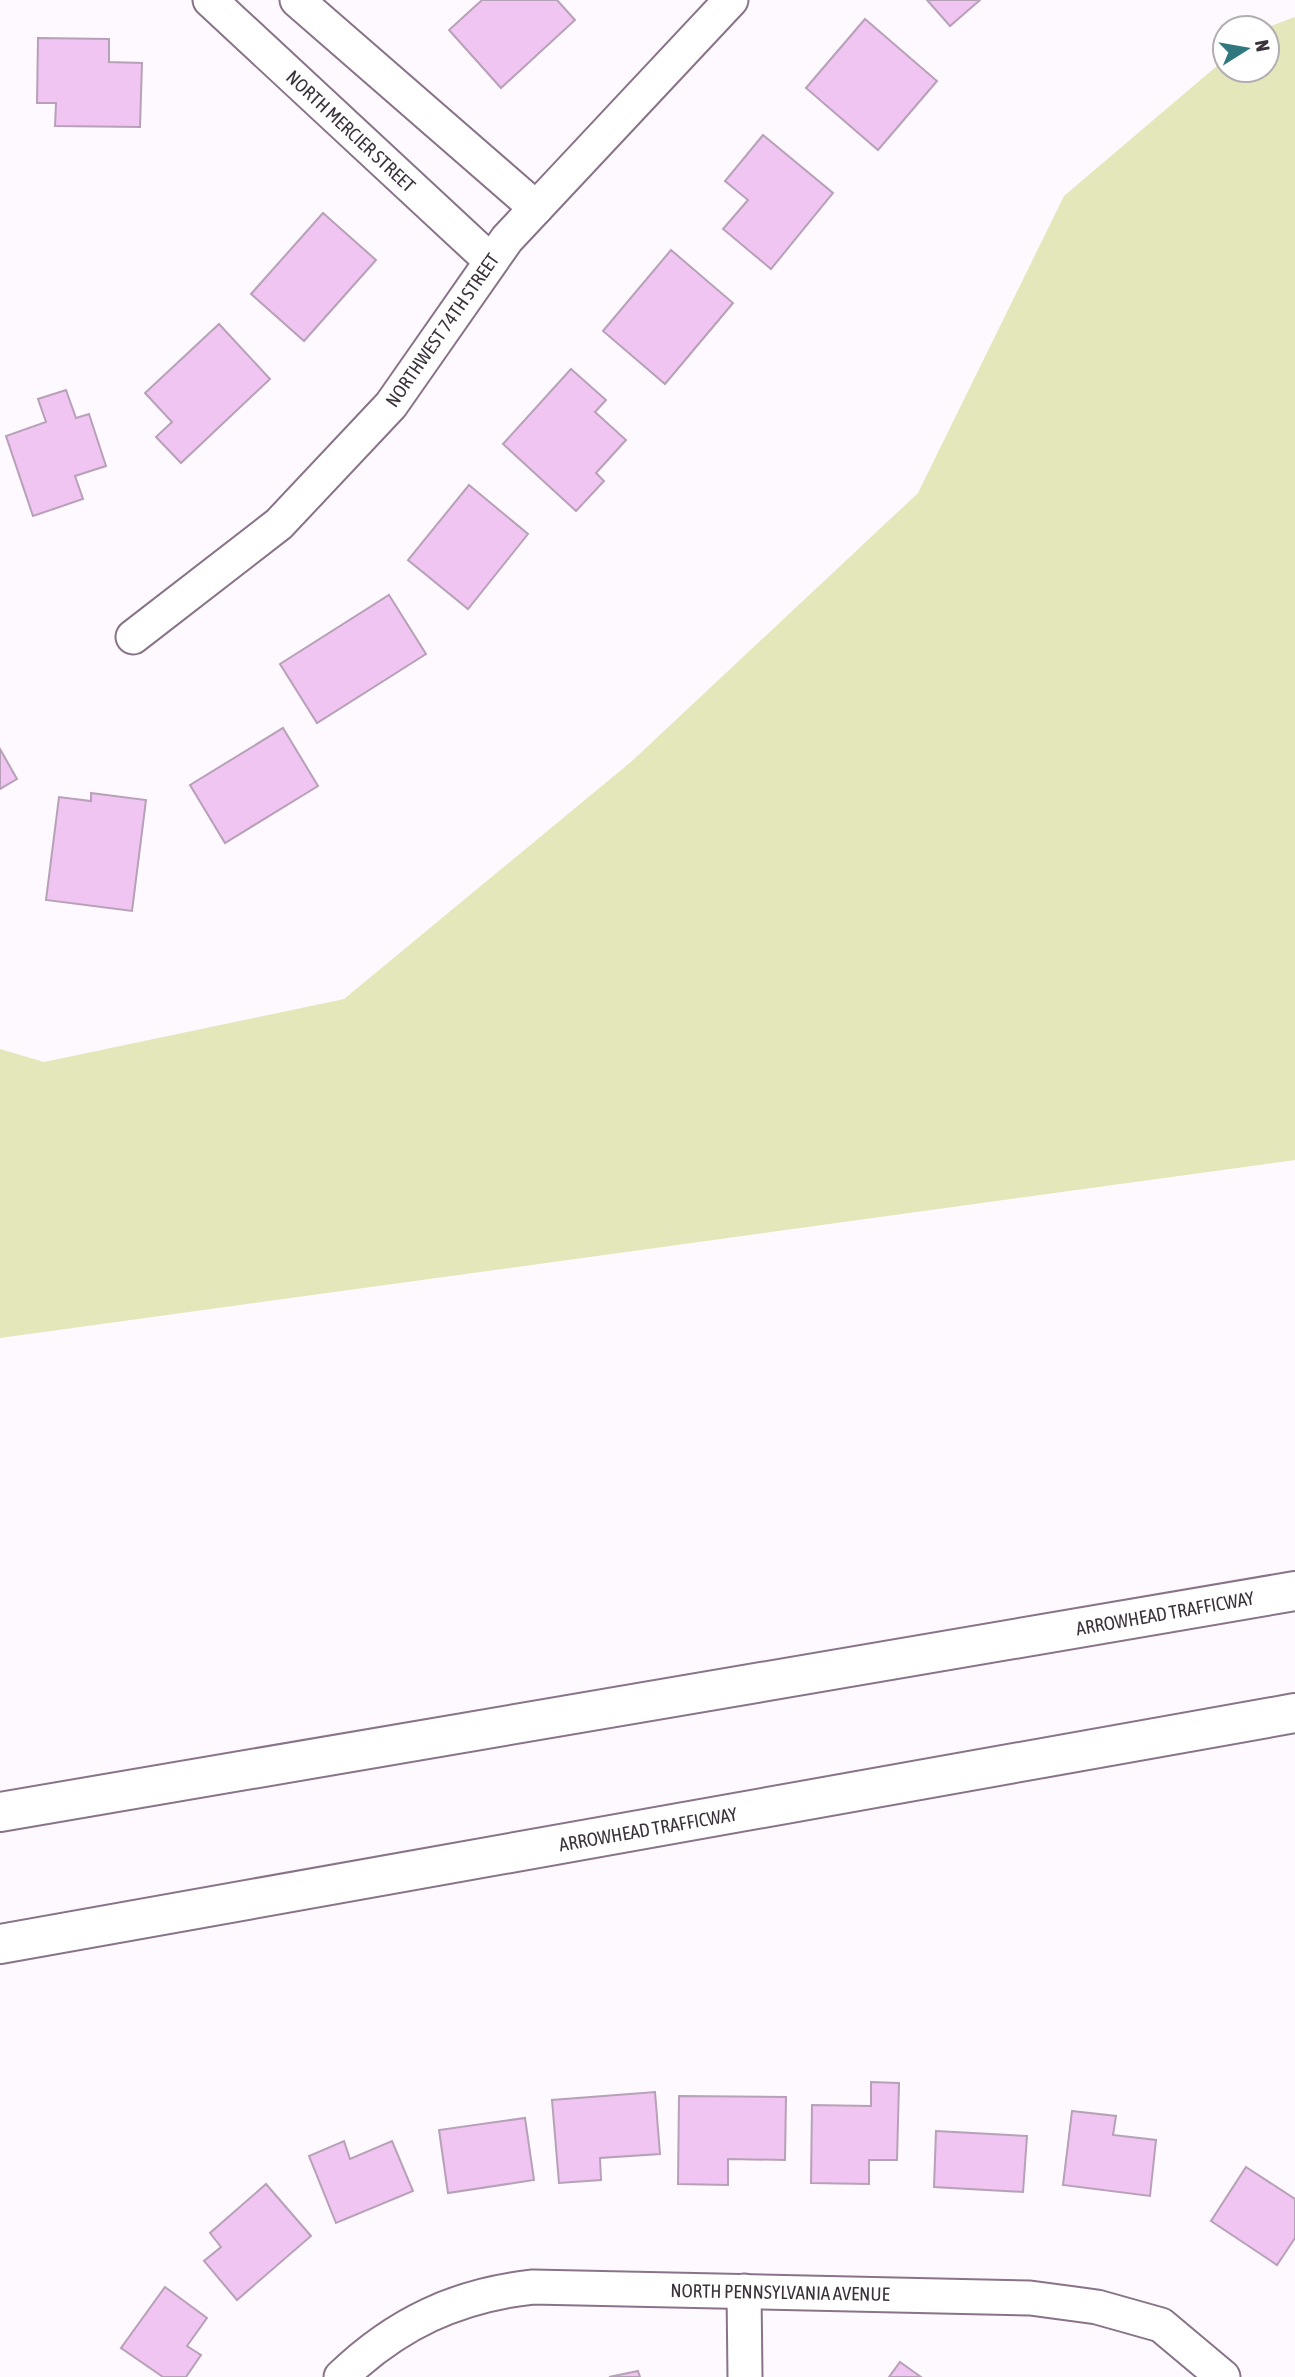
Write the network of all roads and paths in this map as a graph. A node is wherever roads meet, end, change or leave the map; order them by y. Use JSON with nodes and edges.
{"nodes":[{"id":1,"x":210,"y":0,"type":"edge"},
{"id":2,"x":297,"y":0,"type":"edge"},
{"id":3,"x":731,"y":0,"type":"edge"},
{"id":4,"x":536,"y":208,"type":"junction"},
{"id":5,"x":491,"y":261,"type":"junction"},
{"id":6,"x":133,"y":636,"type":"dead end"},
{"id":7,"x":1295,"y":1591,"type":"edge"},
{"id":8,"x":1295,"y":1713,"type":"edge"},
{"id":9,"x":0,"y":1812,"type":"edge"},
{"id":10,"x":0,"y":1944,"type":"edge"},
{"id":11,"x":744,"y":2291,"type":"junction"},
{"id":12,"x":341,"y":2377,"type":"edge"},
{"id":13,"x":745,"y":2377,"type":"edge"},
{"id":14,"x":1223,"y":2377,"type":"edge"}],
"edges":[{"from":1,"to":5,"type":"street","name":"NORTH MERCIER STREET"},
{"from":2,"to":4,"type":"street"},
{"from":3,"to":4,"type":"street","name":"NORTHWEST 74TH STREET"},
{"from":4,"to":5,"type":"street","name":"NORTHWEST 74TH STREET"},
{"from":5,"to":6,"type":"street","name":"NORTHWEST 74TH STREET"},
{"from":7,"to":9,"type":"highway","name":"ARROWHEAD TRAFFICWAY"},
{"from":8,"to":10,"type":"highway","name":"ARROWHEAD TRAFFICWAY"},
{"from":11,"to":12,"type":"street","name":"NORTH PENNSYLVANIA AVENUE"},
{"from":11,"to":13,"type":"street"},
{"from":11,"to":14,"type":"street","name":"NORTH PENNSYLVANIA AVENUE"}]}
